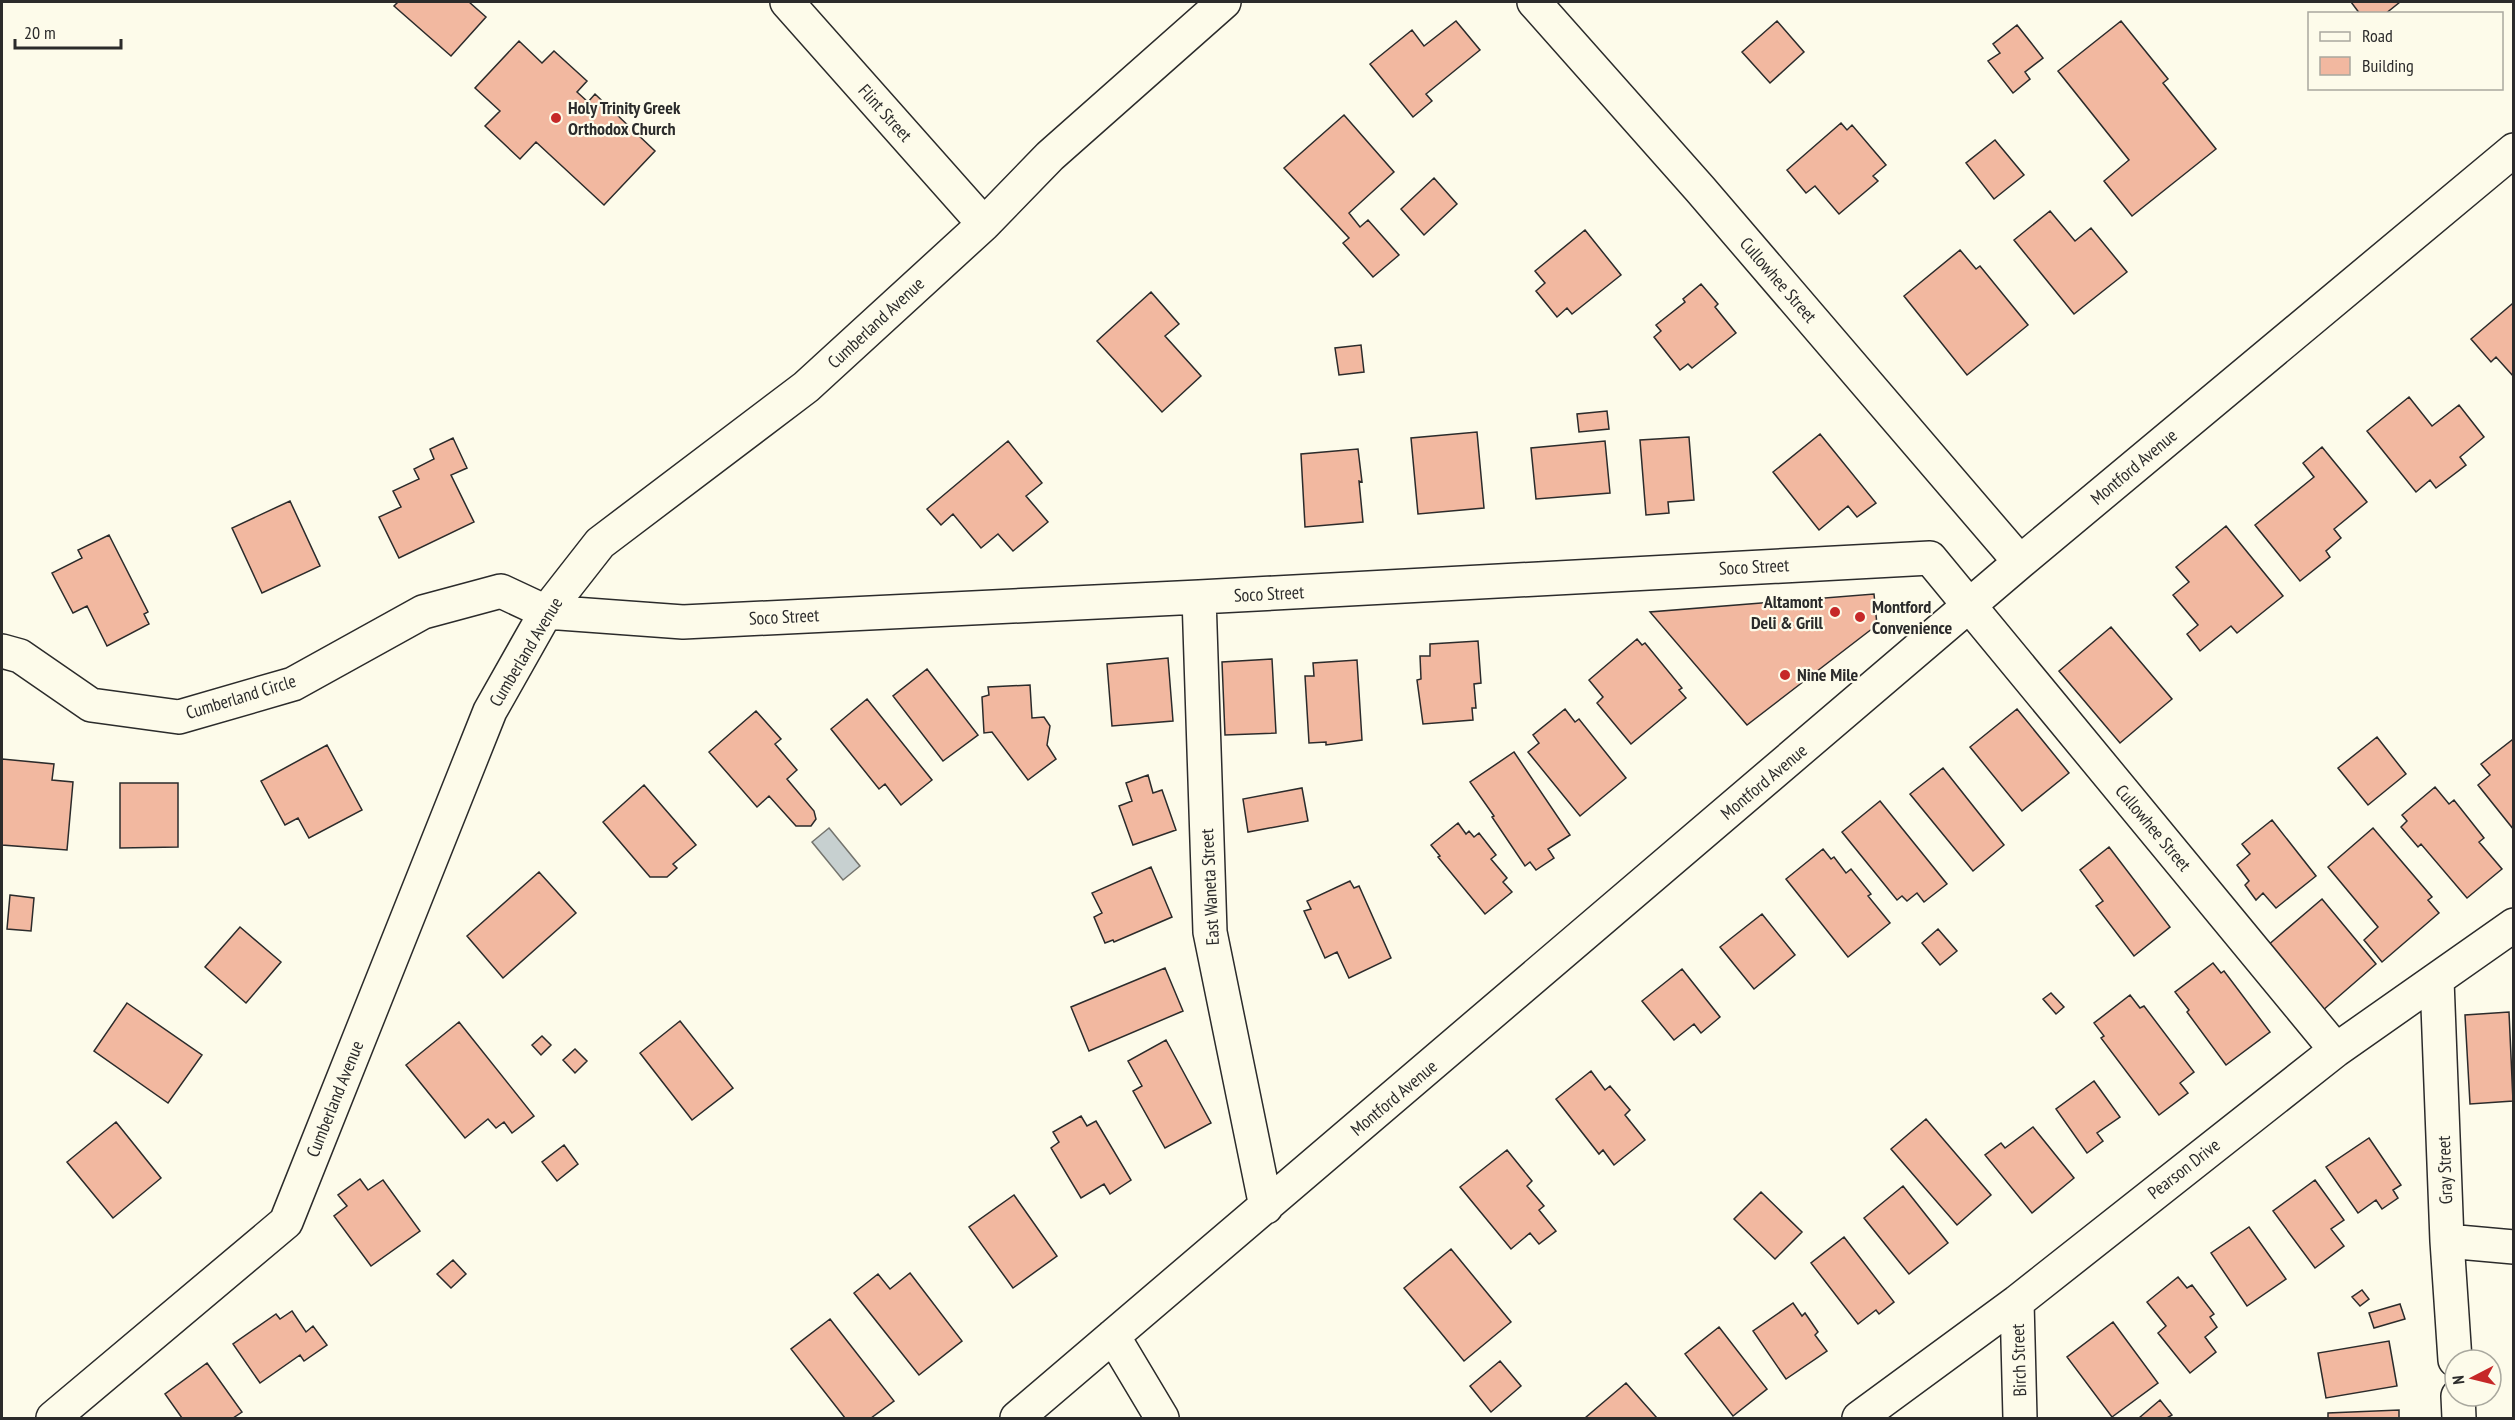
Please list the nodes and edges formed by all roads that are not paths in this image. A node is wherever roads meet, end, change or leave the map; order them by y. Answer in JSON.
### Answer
{"nodes":[{"id":1,"x":787,"y":2,"type":"edge"},
{"id":2,"x":1224,"y":2,"type":"edge"},
{"id":3,"x":1534,"y":2,"type":"edge"},
{"id":4,"x":2514,"y":150,"type":"edge"},
{"id":5,"x":984,"y":224,"type":"junction"},
{"id":6,"x":2020,"y":562,"type":"junction"},
{"id":7,"x":1199,"y":597,"type":"junction"},
{"id":8,"x":1969,"y":606,"type":"junction"},
{"id":9,"x":546,"y":612,"type":"junction"},
{"id":10,"x":8,"y":646,"type":"edge"},
{"id":11,"x":2514,"y":925,"type":"edge"},
{"id":12,"x":2437,"y":980,"type":"junction"},
{"id":13,"x":2336,"y":1050,"type":"junction"},
{"id":14,"x":1266,"y":1207,"type":"junction"},
{"id":15,"x":2447,"y":1241,"type":"junction"},
{"id":16,"x":2514,"y":1247,"type":"edge"},
{"id":17,"x":2017,"y":1302,"type":"junction"},
{"id":18,"x":1113,"y":1336,"type":"junction"},
{"id":19,"x":2454,"y":1348,"type":"edge"},
{"id":20,"x":53,"y":1419,"type":"edge"},
{"id":21,"x":1017,"y":1419,"type":"edge"},
{"id":22,"x":1162,"y":1419,"type":"edge"},
{"id":23,"x":1859,"y":1419,"type":"edge"},
{"id":24,"x":2020,"y":1419,"type":"edge"}],
"edges":[{"from":1,"to":5,"type":"street","name":"Flint Street"},
{"from":2,"to":5,"type":"street","name":"Cumberland Avenue"},
{"from":3,"to":6,"type":"street","name":"Cullowhee Street"},
{"from":4,"to":6,"type":"street","name":"Montford Avenue"},
{"from":5,"to":9,"type":"street","name":"Cumberland Avenue"},
{"from":6,"to":8,"type":"street","name":"Montford Avenue"},
{"from":7,"to":8,"type":"street","name":"Soco Street"},
{"from":7,"to":9,"type":"street","name":"Soco Street"},
{"from":7,"to":14,"type":"street","name":"East Waneta Street"},
{"from":8,"to":13,"type":"street","name":"Cullowhee Street"},
{"from":8,"to":14,"type":"street","name":"Montford Avenue"},
{"from":9,"to":10,"type":"street","name":"Cumberland Circle"},
{"from":9,"to":20,"type":"street","name":"Cumberland Avenue"},
{"from":11,"to":12,"type":"street","name":"Pearson Drive"},
{"from":12,"to":13,"type":"street","name":"Pearson Drive"},
{"from":12,"to":15,"type":"street","name":"Gray Street"},
{"from":13,"to":17,"type":"street","name":"Pearson Drive"},
{"from":14,"to":18,"type":"street","name":"Montford Avenue"},
{"from":15,"to":16,"type":"street"},
{"from":15,"to":19,"type":"street","name":"Gray Street"},
{"from":17,"to":23,"type":"street","name":"Pearson Drive"},
{"from":17,"to":24,"type":"street","name":"Birch Street"},
{"from":18,"to":21,"type":"street","name":"Montford Avenue"},
{"from":18,"to":22,"type":"street"}]}
